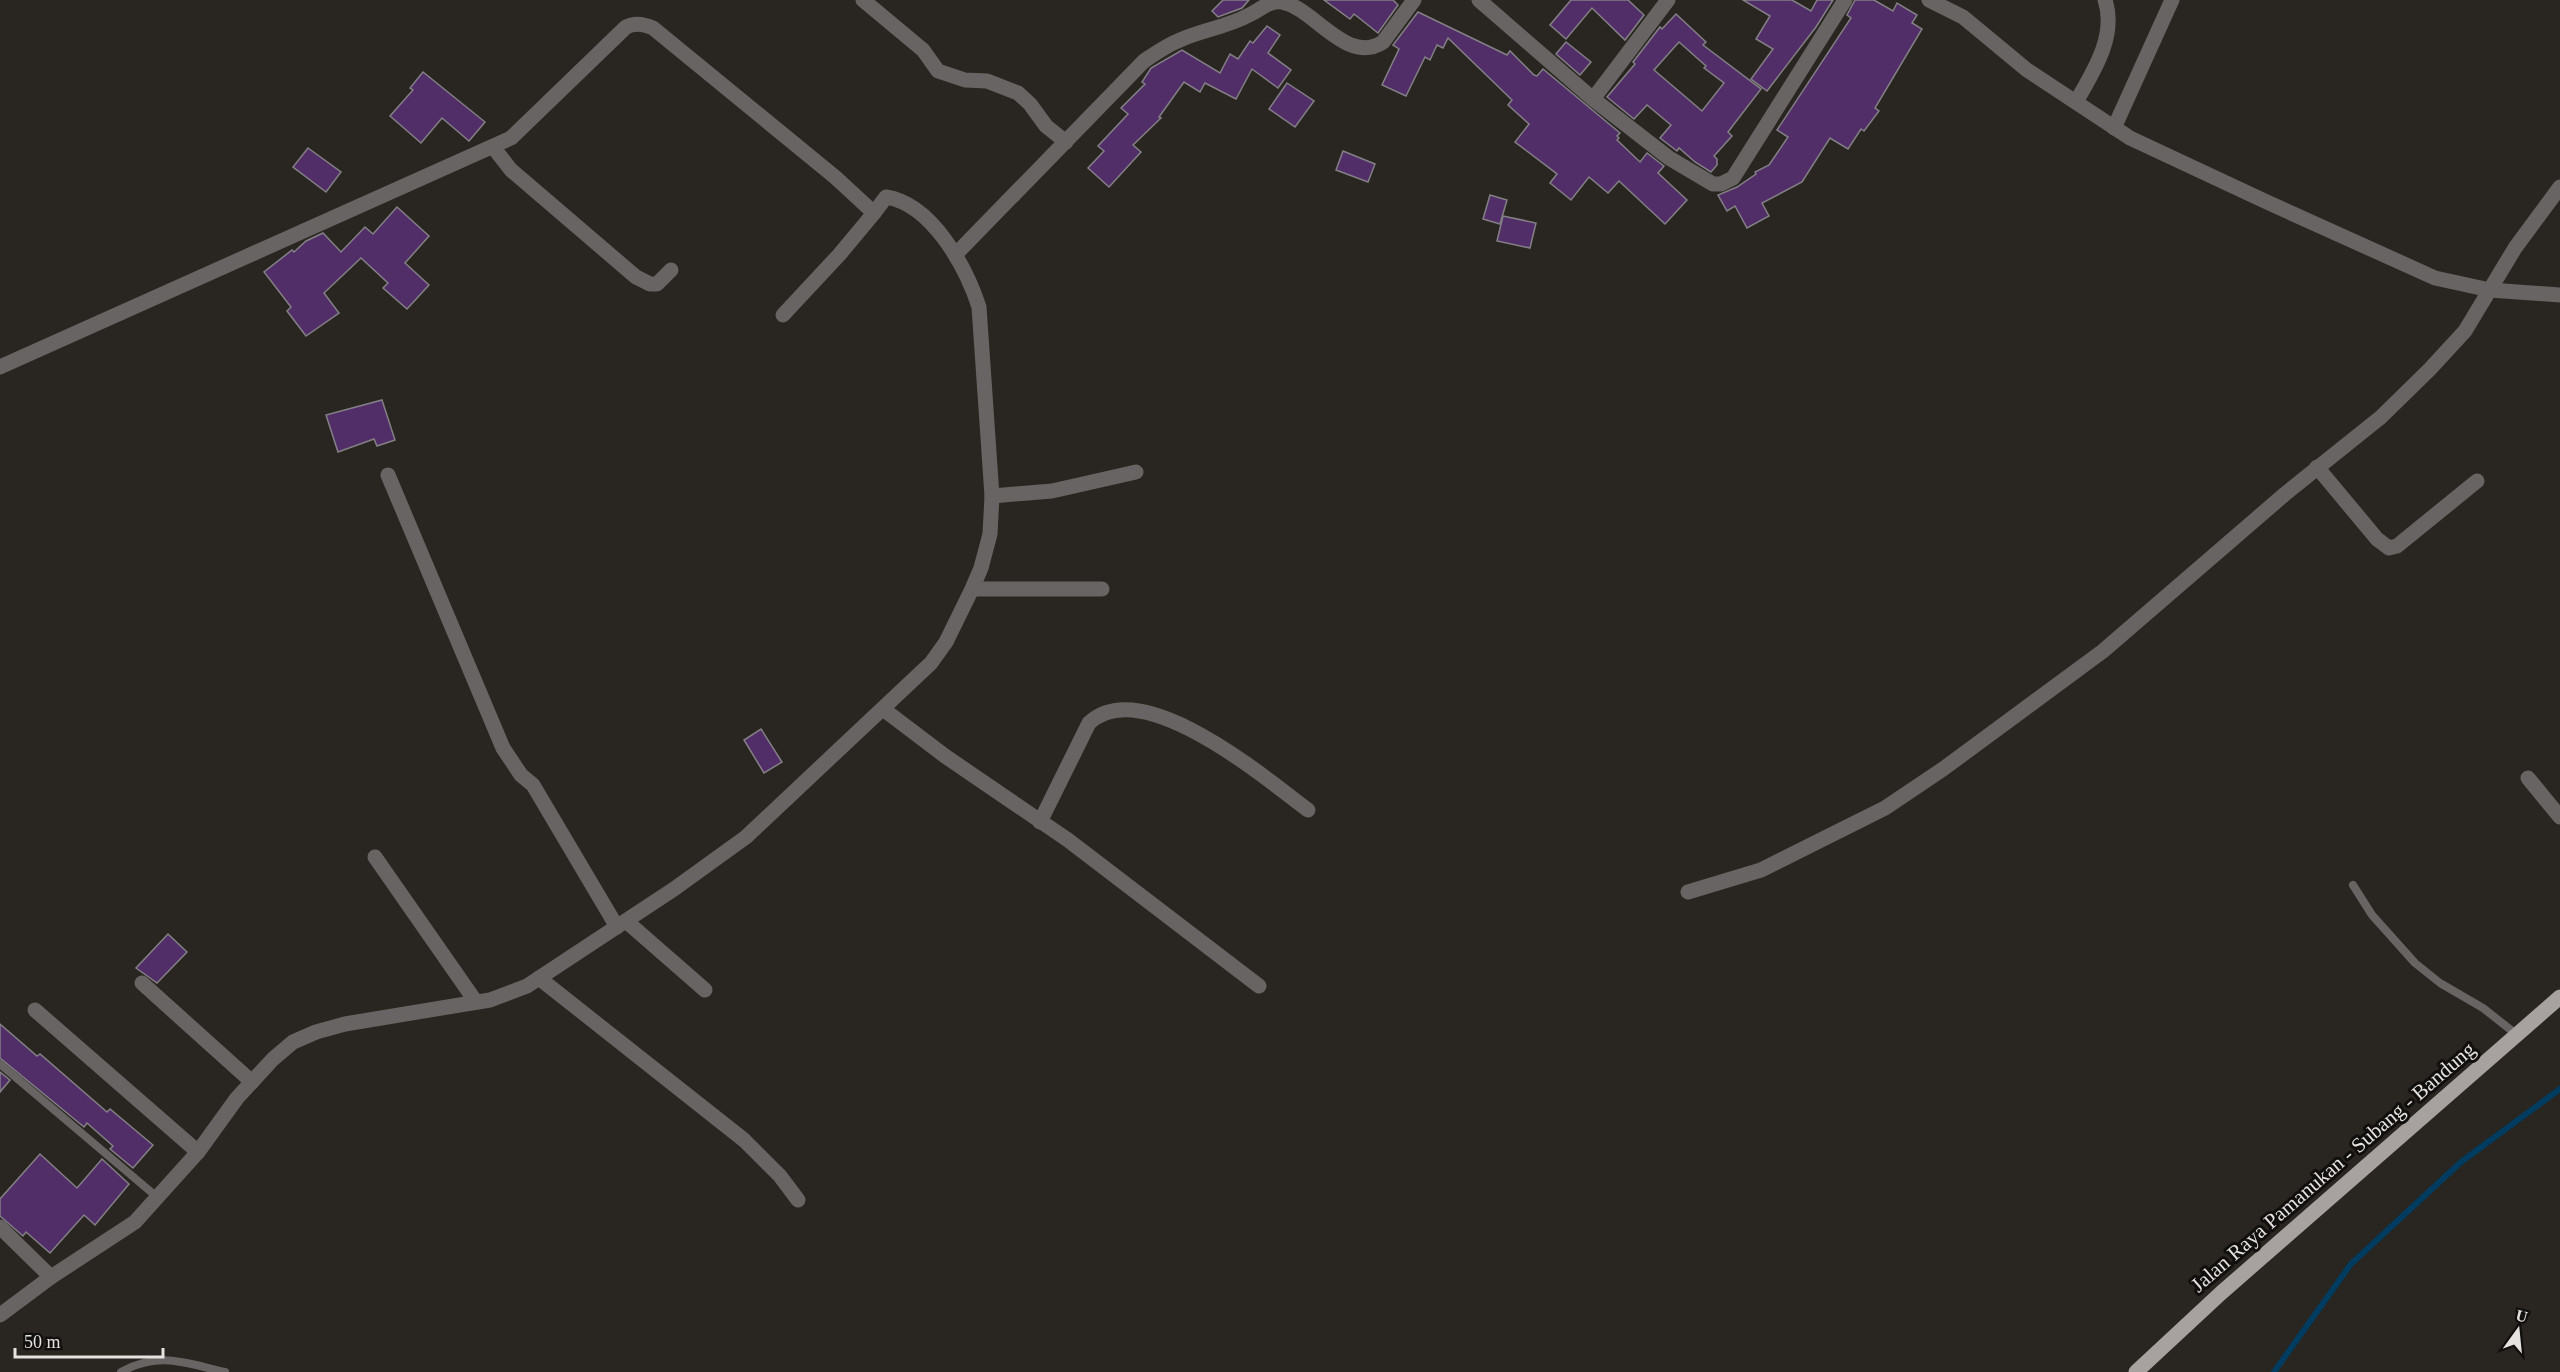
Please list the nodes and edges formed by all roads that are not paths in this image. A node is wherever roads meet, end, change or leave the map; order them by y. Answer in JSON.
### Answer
{"nodes":[{"id":1,"x":863,"y":0,"type":"edge"},
{"id":2,"x":1414,"y":0,"type":"edge"},
{"id":3,"x":1479,"y":0,"type":"edge"},
{"id":4,"x":1668,"y":0,"type":"edge"},
{"id":5,"x":1845,"y":0,"type":"edge"},
{"id":6,"x":1929,"y":0,"type":"edge"},
{"id":7,"x":2105,"y":0,"type":"edge"},
{"id":8,"x":2172,"y":0,"type":"edge"},
{"id":9,"x":1593,"y":99,"type":"junction"},
{"id":10,"x":2076,"y":102,"type":"junction"},
{"id":11,"x":2114,"y":128,"type":"junction"},
{"id":12,"x":1066,"y":142,"type":"junction"},
{"id":13,"x":493,"y":147,"type":"junction"},
{"id":14,"x":2560,"y":187,"type":"edge"},
{"id":15,"x":874,"y":213,"type":"junction"},
{"id":16,"x":956,"y":254,"type":"junction"},
{"id":17,"x":671,"y":270,"type":"dead end"},
{"id":18,"x":2490,"y":290,"type":"junction"},
{"id":19,"x":2560,"y":295,"type":"edge"},
{"id":20,"x":783,"y":315,"type":"dead end"},
{"id":21,"x":0,"y":367,"type":"edge"},
{"id":22,"x":2317,"y":467,"type":"junction"},
{"id":23,"x":1136,"y":472,"type":"dead end"},
{"id":24,"x":388,"y":475,"type":"dead end"},
{"id":25,"x":2477,"y":481,"type":"dead end"},
{"id":26,"x":992,"y":496,"type":"junction"},
{"id":27,"x":972,"y":589,"type":"junction"},
{"id":28,"x":1102,"y":589,"type":"dead end"},
{"id":29,"x":883,"y":709,"type":"junction"},
{"id":30,"x":2528,"y":778,"type":"dead end"},
{"id":31,"x":2558,"y":808,"type":"edge"},
{"id":32,"x":1308,"y":810,"type":"dead end"},
{"id":33,"x":1040,"y":822,"type":"junction"},
{"id":34,"x":375,"y":857,"type":"dead end"},
{"id":35,"x":2353,"y":885,"type":"dead end"},
{"id":36,"x":1688,"y":892,"type":"dead end"},
{"id":37,"x":622,"y":924,"type":"junction"},
{"id":38,"x":539,"y":978,"type":"junction"},
{"id":39,"x":142,"y":983,"type":"dead end"},
{"id":40,"x":1259,"y":986,"type":"dead end"},
{"id":41,"x":705,"y":990,"type":"dead end"},
{"id":42,"x":2560,"y":997,"type":"edge"},
{"id":43,"x":477,"y":1002,"type":"junction"},
{"id":44,"x":35,"y":1010,"type":"dead end"},
{"id":45,"x":2516,"y":1035,"type":"junction"},
{"id":46,"x":0,"y":1064,"type":"edge"},
{"id":47,"x":252,"y":1082,"type":"junction"},
{"id":48,"x":198,"y":1152,"type":"junction"},
{"id":49,"x":157,"y":1197,"type":"junction"},
{"id":50,"x":798,"y":1200,"type":"dead end"},
{"id":51,"x":0,"y":1227,"type":"edge"},
{"id":52,"x":51,"y":1277,"type":"junction"},
{"id":53,"x":0,"y":1315,"type":"edge"},
{"id":54,"x":183,"y":1363,"type":"junction"},
{"id":55,"x":121,"y":1372,"type":"edge"},
{"id":56,"x":174,"y":1372,"type":"edge"},
{"id":57,"x":225,"y":1372,"type":"edge"},
{"id":58,"x":2136,"y":1372,"type":"edge"}],
"edges":[{"from":1,"to":12,"type":"street"},
{"from":2,"to":12,"type":"street"},
{"from":3,"to":9,"type":"street"},
{"from":4,"to":9,"type":"street"},
{"from":5,"to":9,"type":"street"},
{"from":6,"to":10,"type":"street"},
{"from":7,"to":10,"type":"street"},
{"from":8,"to":11,"type":"street"},
{"from":10,"to":11,"type":"street"},
{"from":11,"to":18,"type":"street"},
{"from":12,"to":16,"type":"street"},
{"from":13,"to":15,"type":"street"},
{"from":13,"to":17,"type":"street"},
{"from":13,"to":21,"type":"street"},
{"from":14,"to":18,"type":"street"},
{"from":15,"to":16,"type":"street"},
{"from":15,"to":20,"type":"street"},
{"from":16,"to":26,"type":"street"},
{"from":18,"to":19,"type":"street"},
{"from":18,"to":22,"type":"street"},
{"from":22,"to":25,"type":"street"},
{"from":22,"to":36,"type":"street"},
{"from":23,"to":26,"type":"street"},
{"from":24,"to":37,"type":"street"},
{"from":26,"to":27,"type":"street"},
{"from":27,"to":28,"type":"street"},
{"from":27,"to":29,"type":"street"},
{"from":29,"to":33,"type":"street"},
{"from":29,"to":37,"type":"street"},
{"from":30,"to":31,"type":"street"},
{"from":32,"to":33,"type":"street"},
{"from":33,"to":40,"type":"street"},
{"from":34,"to":43,"type":"street"},
{"from":35,"to":45,"type":"lane"},
{"from":37,"to":38,"type":"street"},
{"from":37,"to":41,"type":"street"},
{"from":38,"to":43,"type":"street"},
{"from":38,"to":50,"type":"street"},
{"from":39,"to":47,"type":"street"},
{"from":42,"to":45,"type":"main road","name":"Jalan Raya Pamanukan - Subang - Bandung"},
{"from":43,"to":47,"type":"street"},
{"from":44,"to":48,"type":"street"},
{"from":45,"to":58,"type":"main road","name":"Jalan Raya Pamanukan - Subang - Bandung"},
{"from":46,"to":49,"type":"lane"},
{"from":47,"to":48,"type":"street"},
{"from":48,"to":49,"type":"street"},
{"from":49,"to":52,"type":"street"},
{"from":51,"to":52,"type":"street"},
{"from":52,"to":53,"type":"street"},
{"from":54,"to":55,"type":"lane"},
{"from":54,"to":56,"type":"lane"},
{"from":54,"to":57,"type":"lane"}]}
